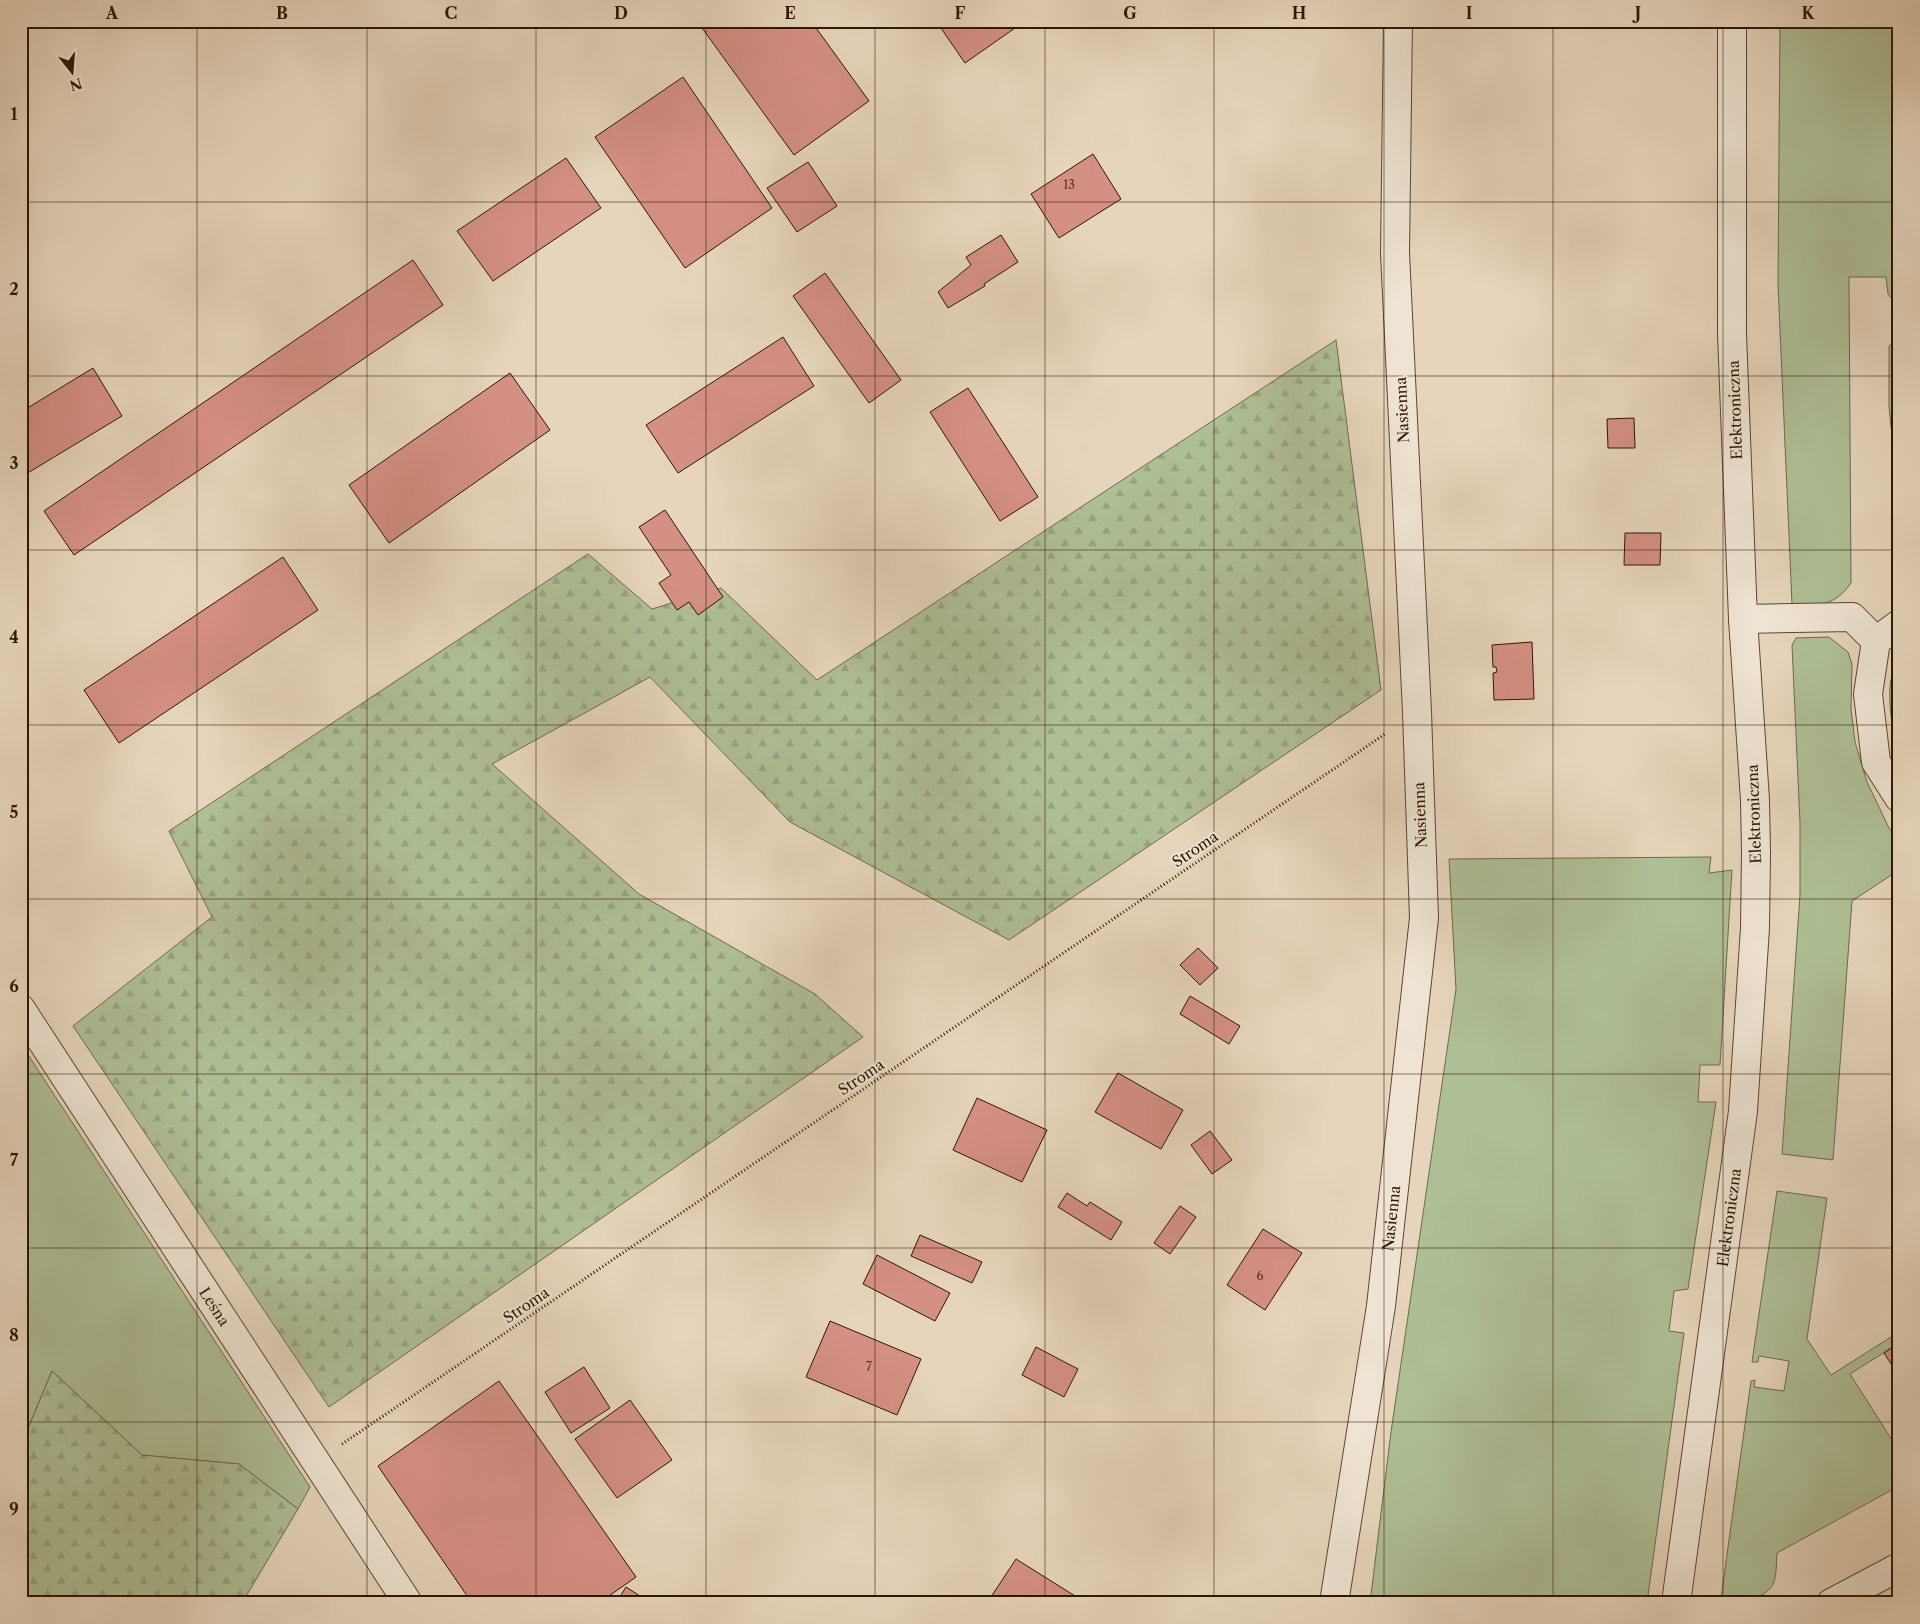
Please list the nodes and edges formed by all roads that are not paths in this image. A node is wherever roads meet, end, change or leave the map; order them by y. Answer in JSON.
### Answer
{"nodes":[{"id":1,"x":1398,"y":21,"type":"edge"},
{"id":2,"x":1732,"y":21,"type":"edge"},
{"id":3,"x":1743,"y":619,"type":"junction"},
{"id":4,"x":1899,"y":624,"type":"edge"},
{"id":5,"x":1876,"y":641,"type":"junction"},
{"id":6,"x":1899,"y":798,"type":"edge"},
{"id":7,"x":21,"y":1009,"type":"edge"},
{"id":8,"x":1899,"y":1568,"type":"edge"},
{"id":9,"x":408,"y":1603,"type":"edge"},
{"id":10,"x":1334,"y":1603,"type":"edge"},
{"id":11,"x":1676,"y":1603,"type":"edge"},
{"id":12,"x":1831,"y":1603,"type":"edge"}],
"edges":[{"from":1,"to":10,"type":"street","name":"Nasienna"},
{"from":2,"to":3,"type":"street","name":"Elektroniczna"},
{"from":3,"to":5,"type":"street"},
{"from":3,"to":11,"type":"street","name":"Elektroniczna"},
{"from":4,"to":5,"type":"street"},
{"from":5,"to":6,"type":"street"},
{"from":7,"to":9,"type":"street","name":"Leśna"},
{"from":8,"to":12,"type":"street"}]}
